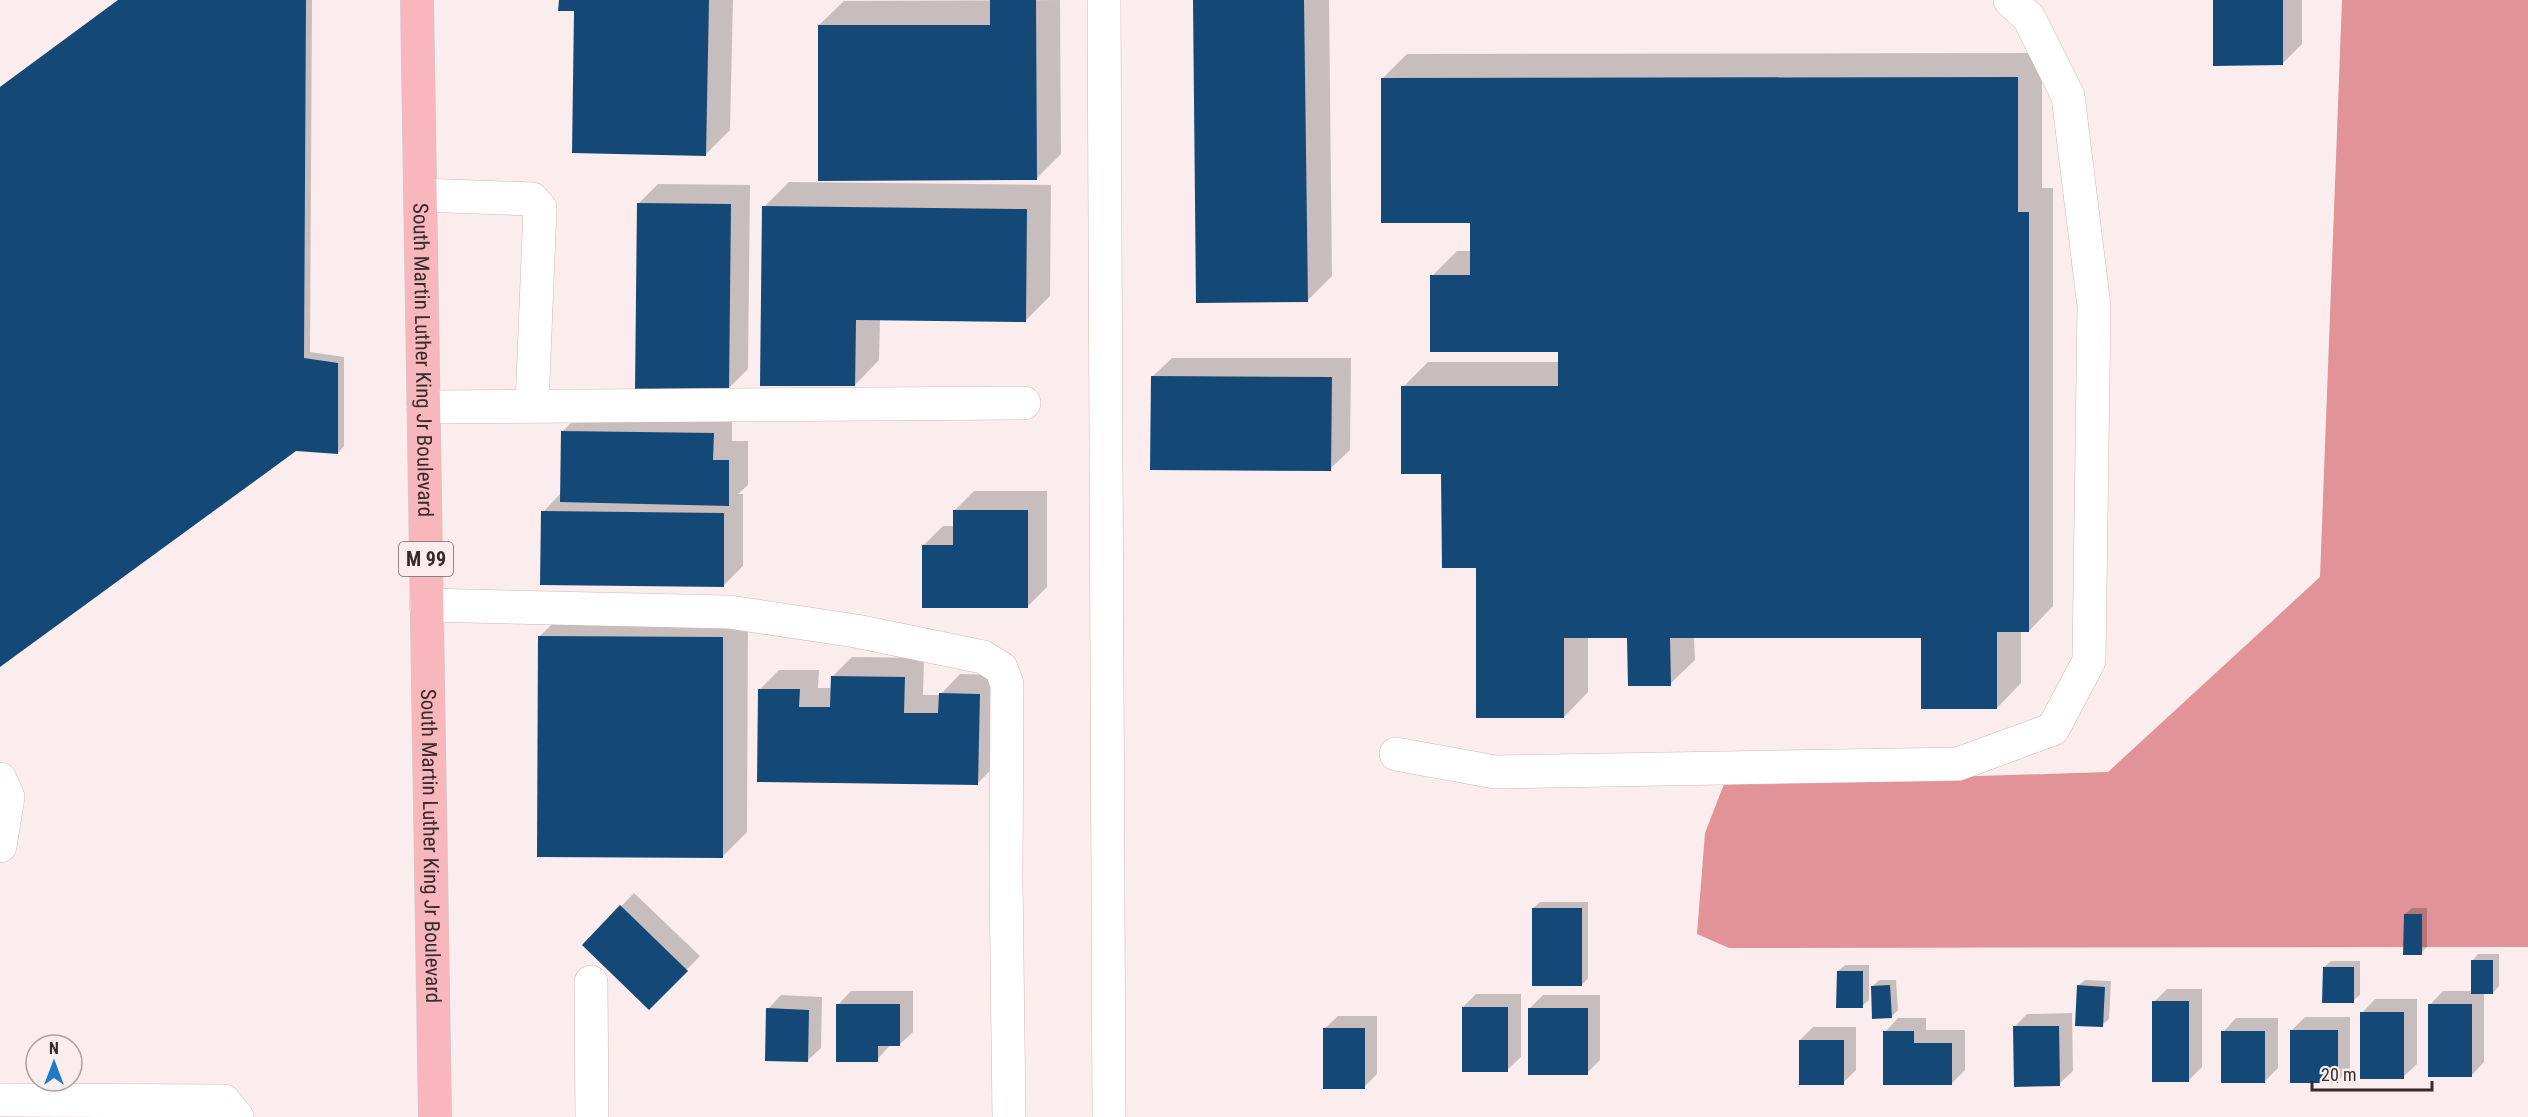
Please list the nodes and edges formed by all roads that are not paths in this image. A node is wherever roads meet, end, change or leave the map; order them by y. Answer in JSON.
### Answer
{"nodes":[{"id":1,"x":417,"y":0,"type":"edge"},
{"id":2,"x":1104,"y":0,"type":"edge"},
{"id":3,"x":2010,"y":0,"type":"edge"},
{"id":4,"x":420,"y":195,"type":"junction"},
{"id":5,"x":1024,"y":403,"type":"dead end"},
{"id":6,"x":532,"y":406,"type":"junction"},
{"id":7,"x":423,"y":407,"type":"junction"},
{"id":8,"x":426,"y":605,"type":"junction"},
{"id":9,"x":1396,"y":754,"type":"dead end"},
{"id":10,"x":0,"y":779,"type":"edge"},
{"id":11,"x":0,"y":846,"type":"edge"},
{"id":12,"x":591,"y":982,"type":"dead end"},
{"id":13,"x":0,"y":1100,"type":"edge"},
{"id":14,"x":237,"y":1117,"type":"edge"},
{"id":15,"x":435,"y":1117,"type":"edge"},
{"id":16,"x":592,"y":1117,"type":"edge"},
{"id":17,"x":1009,"y":1117,"type":"edge"},
{"id":18,"x":1109,"y":1117,"type":"edge"}],
"edges":[{"from":1,"to":4,"type":"main road","name":"South Martin Luther King Jr Boulevard","number":"M 99"},
{"from":2,"to":18,"type":"lane"},
{"from":3,"to":9,"type":"lane"},
{"from":4,"to":6,"type":"lane"},
{"from":4,"to":7,"type":"main road","name":"South Martin Luther King Jr Boulevard","number":"M 99"},
{"from":5,"to":6,"type":"lane"},
{"from":6,"to":7,"type":"lane"},
{"from":7,"to":8,"type":"main road","name":"South Martin Luther King Jr Boulevard","number":"M 99"},
{"from":8,"to":15,"type":"main road","name":"South Martin Luther King Jr Boulevard","number":"M 99"},
{"from":8,"to":17,"type":"lane"},
{"from":10,"to":11,"type":"lane"},
{"from":12,"to":16,"type":"lane"},
{"from":13,"to":14,"type":"lane"}]}
